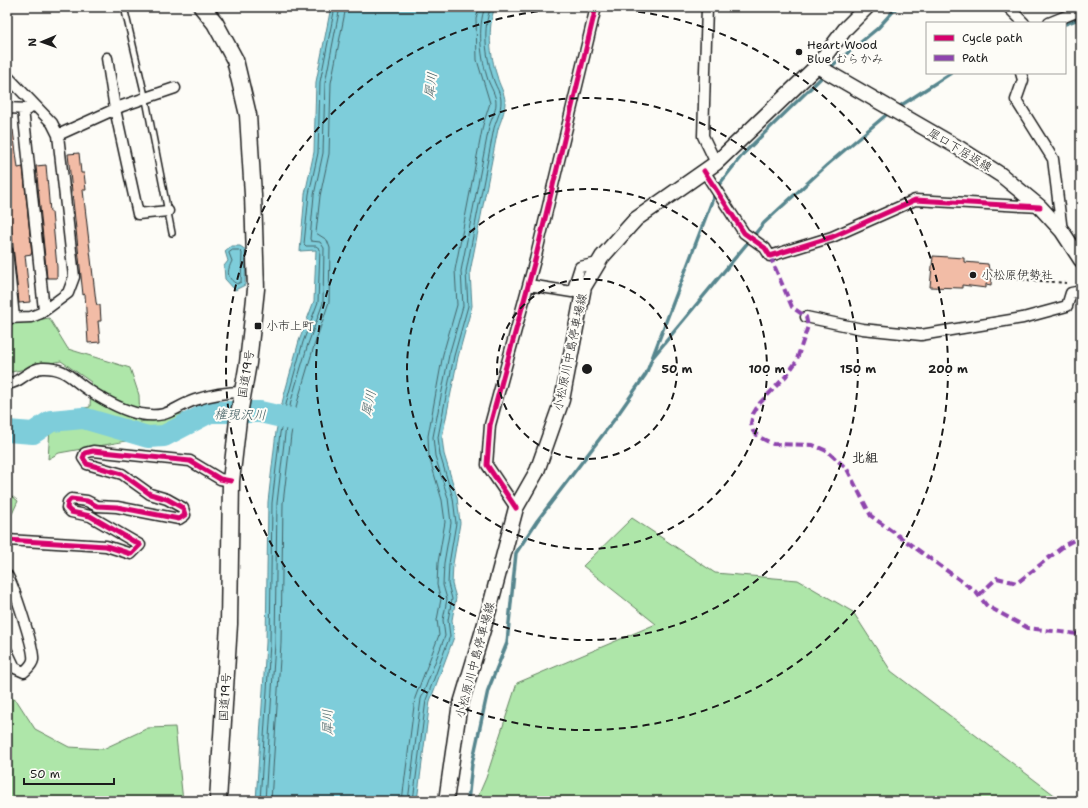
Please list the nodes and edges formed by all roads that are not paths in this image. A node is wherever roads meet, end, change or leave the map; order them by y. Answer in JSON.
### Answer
{"nodes":[{"id":1,"x":124,"y":7,"type":"edge"},
{"id":2,"x":202,"y":7,"type":"edge"},
{"id":3,"x":596,"y":7,"type":"edge"},
{"id":4,"x":707,"y":7,"type":"edge"},
{"id":5,"x":867,"y":7,"type":"edge"},
{"id":6,"x":1008,"y":7,"type":"edge"},
{"id":7,"x":1081,"y":10,"type":"edge"},
{"id":8,"x":1015,"y":19,"type":"edge"},
{"id":9,"x":1051,"y":22,"type":"edge"},
{"id":10,"x":107,"y":58,"type":"dead end"},
{"id":11,"x":816,"y":66,"type":"junction"},
{"id":12,"x":1021,"y":74,"type":"edge"},
{"id":13,"x":7,"y":76,"type":"edge"},
{"id":14,"x":176,"y":88,"type":"dead end"},
{"id":15,"x":146,"y":97,"type":"junction"},
{"id":16,"x":7,"y":108,"type":"edge"},
{"id":17,"x":23,"y":109,"type":"junction"},
{"id":18,"x":38,"y":109,"type":"junction"},
{"id":19,"x":115,"y":109,"type":"junction"},
{"id":20,"x":58,"y":135,"type":"junction"},
{"id":21,"x":716,"y":163,"type":"junction"},
{"id":22,"x":704,"y":171,"type":"junction"},
{"id":23,"x":1040,"y":207,"type":"junction"},
{"id":24,"x":168,"y":211,"type":"junction"},
{"id":25,"x":1062,"y":231,"type":"junction"},
{"id":26,"x":172,"y":233,"type":"dead end"},
{"id":27,"x":7,"y":251,"type":"edge"},
{"id":28,"x":1081,"y":260,"type":"edge"},
{"id":29,"x":598,"y":263,"type":"junction"},
{"id":30,"x":529,"y":285,"type":"junction"},
{"id":31,"x":1081,"y":291,"type":"edge"},
{"id":32,"x":44,"y":310,"type":"junction"},
{"id":33,"x":10,"y":317,"type":"edge"},
{"id":34,"x":806,"y":317,"type":"dead end"},
{"id":35,"x":7,"y":384,"type":"edge"},
{"id":36,"x":242,"y":396,"type":"junction"},
{"id":37,"x":231,"y":481,"type":"junction"},
{"id":38,"x":516,"y":508,"type":"junction"},
{"id":39,"x":7,"y":540,"type":"edge"},
{"id":40,"x":7,"y":575,"type":"edge"},
{"id":41,"x":7,"y":651,"type":"edge"},
{"id":42,"x":218,"y":801,"type":"edge"},
{"id":43,"x":446,"y":801,"type":"edge"}],
"edges":[{"from":1,"to":15,"type":"lane"},
{"from":2,"to":36,"type":"highway","name":"国道19号"},
{"from":3,"to":30,"type":"street"},
{"from":4,"to":21,"type":"street"},
{"from":5,"to":11,"type":"main road","name":"小松原川中島停車場線"},
{"from":6,"to":8,"type":"street"},
{"from":7,"to":9,"type":"street"},
{"from":10,"to":19,"type":"street"},
{"from":11,"to":21,"type":"main road","name":"小松原川中島停車場線"},
{"from":11,"to":23,"type":"main road","name":"犀口下居返線"},
{"from":12,"to":25,"type":"street"},
{"from":13,"to":18,"type":"street"},
{"from":14,"to":15,"type":"street"},
{"from":15,"to":19,"type":"street"},
{"from":15,"to":24,"type":"lane"},
{"from":16,"to":17,"type":"street"},
{"from":17,"to":18,"type":"street"},
{"from":17,"to":32,"type":"street"},
{"from":18,"to":20,"type":"street"},
{"from":19,"to":20,"type":"street"},
{"from":19,"to":24,"type":"street"},
{"from":20,"to":32,"type":"street"},
{"from":21,"to":22,"type":"main road","name":"小松原川中島停車場線"},
{"from":22,"to":23,"type":"street"},
{"from":22,"to":29,"type":"main road","name":"小松原川中島停車場線"},
{"from":23,"to":25,"type":"main road","name":"犀口下居返線"},
{"from":24,"to":26,"type":"lane"},
{"from":25,"to":28,"type":"main road","name":"犀口下居返線"},
{"from":27,"to":33,"type":"street"},
{"from":29,"to":30,"type":"street"},
{"from":29,"to":38,"type":"main road","name":"小松原川中島停車場線"},
{"from":30,"to":38,"type":"street"},
{"from":31,"to":34,"type":"street"},
{"from":32,"to":33,"type":"street"},
{"from":35,"to":36,"type":"street"},
{"from":36,"to":37,"type":"highway","name":"国道19号"},
{"from":37,"to":39,"type":"street"},
{"from":37,"to":42,"type":"highway","name":"国道19号"},
{"from":38,"to":43,"type":"main road","name":"小松原川中島停車場線"},
{"from":40,"to":41,"type":"street"}]}
